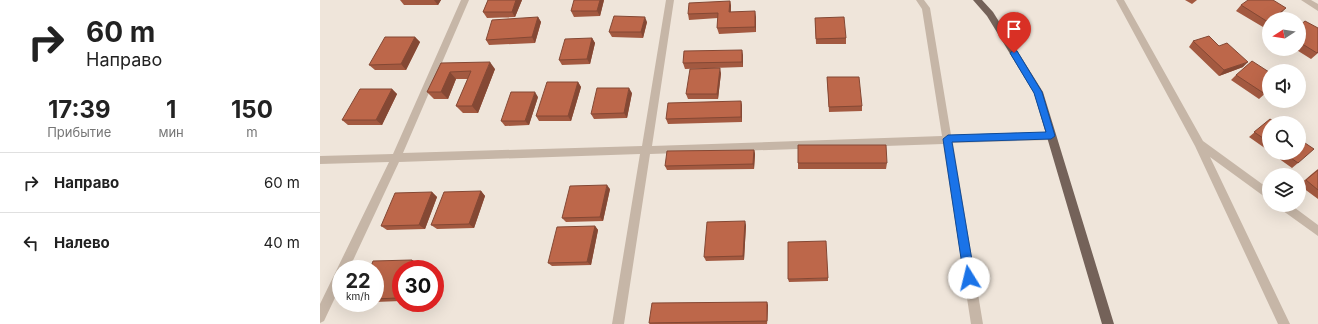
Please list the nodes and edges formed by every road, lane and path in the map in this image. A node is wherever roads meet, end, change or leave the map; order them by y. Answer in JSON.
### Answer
{"nodes":[{"id":1,"x":465,"y":0,"type":"edge"},
{"id":2,"x":670,"y":0,"type":"edge"},
{"id":3,"x":920,"y":0,"type":"edge"},
{"id":4,"x":977,"y":0,"type":"edge"},
{"id":5,"x":1120,"y":0,"type":"edge"},
{"id":6,"x":1305,"y":0,"type":"edge"},
{"id":7,"x":1318,"y":8,"type":"edge"},
{"id":8,"x":1051,"y":136,"type":"junction"},
{"id":9,"x":948,"y":139,"type":"junction"},
{"id":10,"x":1199,"y":144,"type":"junction"},
{"id":11,"x":646,"y":150,"type":"junction"},
{"id":12,"x":396,"y":157,"type":"junction"},
{"id":13,"x":320,"y":160,"type":"edge"},
{"id":14,"x":1262,"y":190,"type":"edge"},
{"id":15,"x":1292,"y":212,"type":"edge"},
{"id":16,"x":1318,"y":231,"type":"edge"},
{"id":17,"x":347,"y":260,"type":"edge"},
{"id":18,"x":332,"y":292,"type":"edge"},
{"id":19,"x":320,"y":317,"type":"edge"},
{"id":20,"x":618,"y":324,"type":"edge"},
{"id":21,"x":977,"y":324,"type":"edge"},
{"id":22,"x":1108,"y":324,"type":"edge"},
{"id":23,"x":1284,"y":324,"type":"edge"}],
"edges":[{"from":1,"to":12,"type":"street"},
{"from":2,"to":11,"type":"street"},
{"from":3,"to":9,"type":"street"},
{"from":4,"to":8,"type":"main road"},
{"from":5,"to":10,"type":"street"},
{"from":6,"to":7,"type":"street"},
{"from":8,"to":9,"type":"street"},
{"from":8,"to":22,"type":"main road"},
{"from":9,"to":11,"type":"street"},
{"from":9,"to":21,"type":"street"},
{"from":10,"to":14,"type":"street"},
{"from":10,"to":23,"type":"street"},
{"from":11,"to":12,"type":"street"},
{"from":11,"to":20,"type":"street"},
{"from":12,"to":13,"type":"street"},
{"from":12,"to":17,"type":"street"},
{"from":15,"to":16,"type":"street"},
{"from":18,"to":19,"type":"street"}]}
